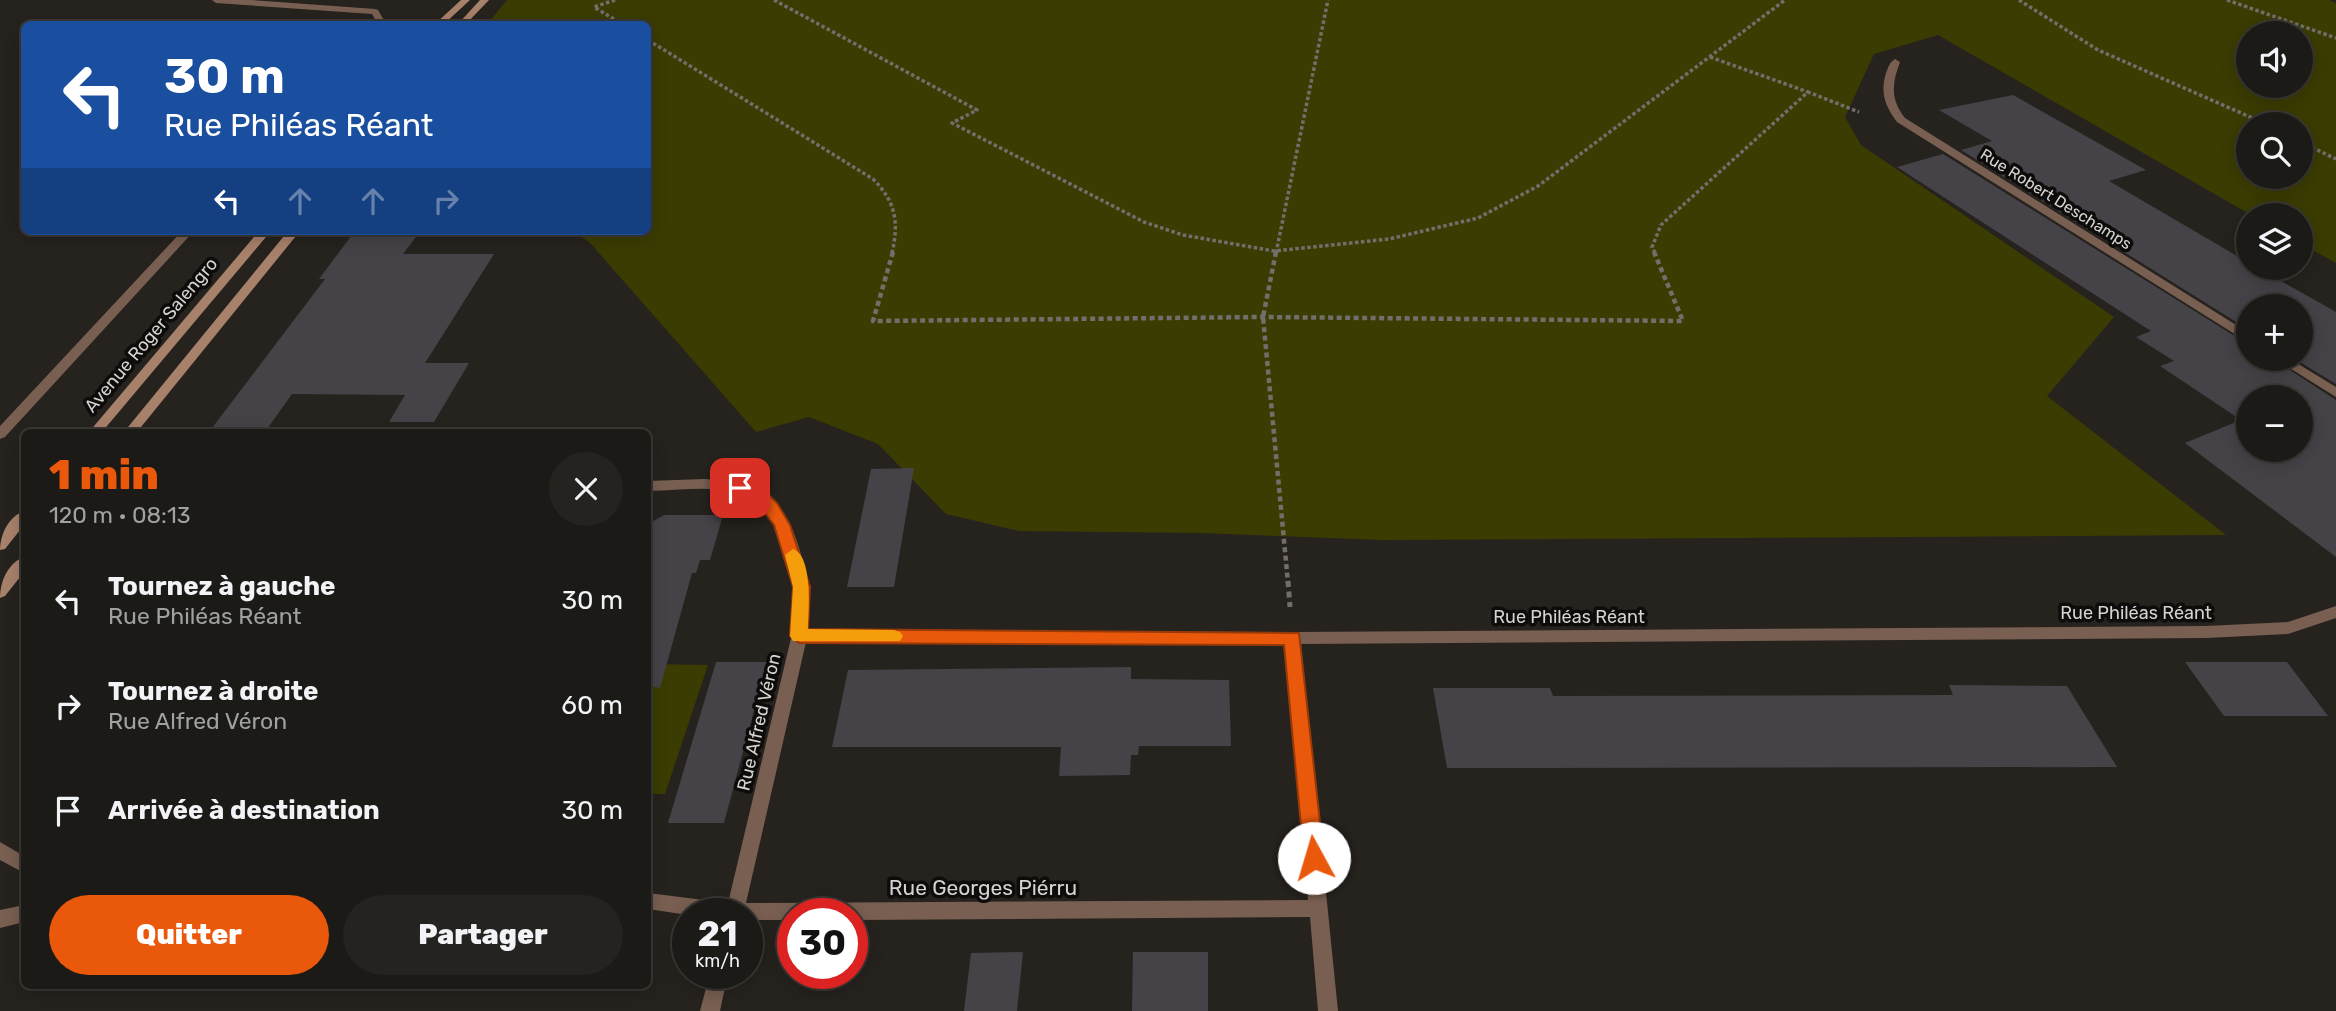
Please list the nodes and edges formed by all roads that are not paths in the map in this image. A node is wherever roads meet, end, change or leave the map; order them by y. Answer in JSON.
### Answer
{"nodes":[{"id":1,"x":216,"y":0,"type":"edge"},
{"id":2,"x":368,"y":0,"type":"edge"},
{"id":3,"x":466,"y":0,"type":"edge"},
{"id":4,"x":485,"y":0,"type":"edge"},
{"id":5,"x":375,"y":12,"type":"junction"},
{"id":6,"x":380,"y":21,"type":"edge"},
{"id":7,"x":442,"y":21,"type":"edge"},
{"id":8,"x":465,"y":21,"type":"edge"},
{"id":9,"x":1895,"y":62,"type":"dead end"},
{"id":10,"x":184,"y":235,"type":"edge"},
{"id":11,"x":262,"y":235,"type":"edge"},
{"id":12,"x":291,"y":235,"type":"edge"},
{"id":13,"x":2236,"y":331,"type":"edge"},
{"id":14,"x":2300,"y":371,"type":"edge"},
{"id":15,"x":2336,"y":393,"type":"edge"},
{"id":16,"x":98,"y":429,"type":"edge"},
{"id":17,"x":132,"y":429,"type":"edge"},
{"id":18,"x":0,"y":434,"type":"edge"},
{"id":19,"x":651,"y":486,"type":"edge"},
{"id":20,"x":21,"y":520,"type":"edge"},
{"id":21,"x":0,"y":545,"type":"edge"},
{"id":22,"x":21,"y":566,"type":"edge"},
{"id":23,"x":0,"y":592,"type":"edge"},
{"id":24,"x":2336,"y":611,"type":"edge"},
{"id":25,"x":799,"y":636,"type":"junction"},
{"id":26,"x":1293,"y":638,"type":"junction"},
{"id":27,"x":0,"y":850,"type":"edge"},
{"id":28,"x":0,"y":862,"type":"edge"},
{"id":29,"x":21,"y":863,"type":"edge"},
{"id":30,"x":21,"y":865,"type":"edge"},
{"id":31,"x":738,"y":898,"type":"edge"},
{"id":32,"x":651,"y":901,"type":"edge"},
{"id":33,"x":672,"y":904,"type":"edge"},
{"id":34,"x":1319,"y":908,"type":"junction"},
{"id":35,"x":763,"y":913,"type":"edge"},
{"id":36,"x":21,"y":915,"type":"edge"},
{"id":37,"x":0,"y":919,"type":"edge"},
{"id":38,"x":715,"y":989,"type":"edge"},
{"id":39,"x":710,"y":1011,"type":"edge"},
{"id":40,"x":1328,"y":1011,"type":"edge"}],
"edges":[{"from":1,"to":5,"type":"street"},
{"from":2,"to":5,"type":"street"},
{"from":3,"to":7,"type":"main road"},
{"from":4,"to":8,"type":"main road"},
{"from":5,"to":6,"type":"street"},
{"from":9,"to":13,"type":"street","name":"Rue Robert Deschamps"},
{"from":10,"to":18,"type":"street"},
{"from":11,"to":16,"type":"main road","name":"Avenue Roger Salengro"},
{"from":12,"to":17,"type":"main road"},
{"from":14,"to":15,"type":"street"},
{"from":19,"to":25,"type":"street","name":"Rue Alfred Véron"},
{"from":20,"to":21,"type":"main road"},
{"from":22,"to":23,"type":"main road"},
{"from":24,"to":26,"type":"street","name":"Rue Philéas Réant"},
{"from":25,"to":26,"type":"street","name":"Rue Philéas Réant"},
{"from":25,"to":31,"type":"street","name":"Rue Alfred Véron"},
{"from":26,"to":34,"type":"street"},
{"from":27,"to":29,"type":"street"},
{"from":28,"to":30,"type":"street"},
{"from":32,"to":33,"type":"street","name":"Rue Georges Piérru"},
{"from":34,"to":35,"type":"street","name":"Rue Georges Piérru"},
{"from":34,"to":40,"type":"street"},
{"from":36,"to":37,"type":"street"},
{"from":38,"to":39,"type":"street"}]}
